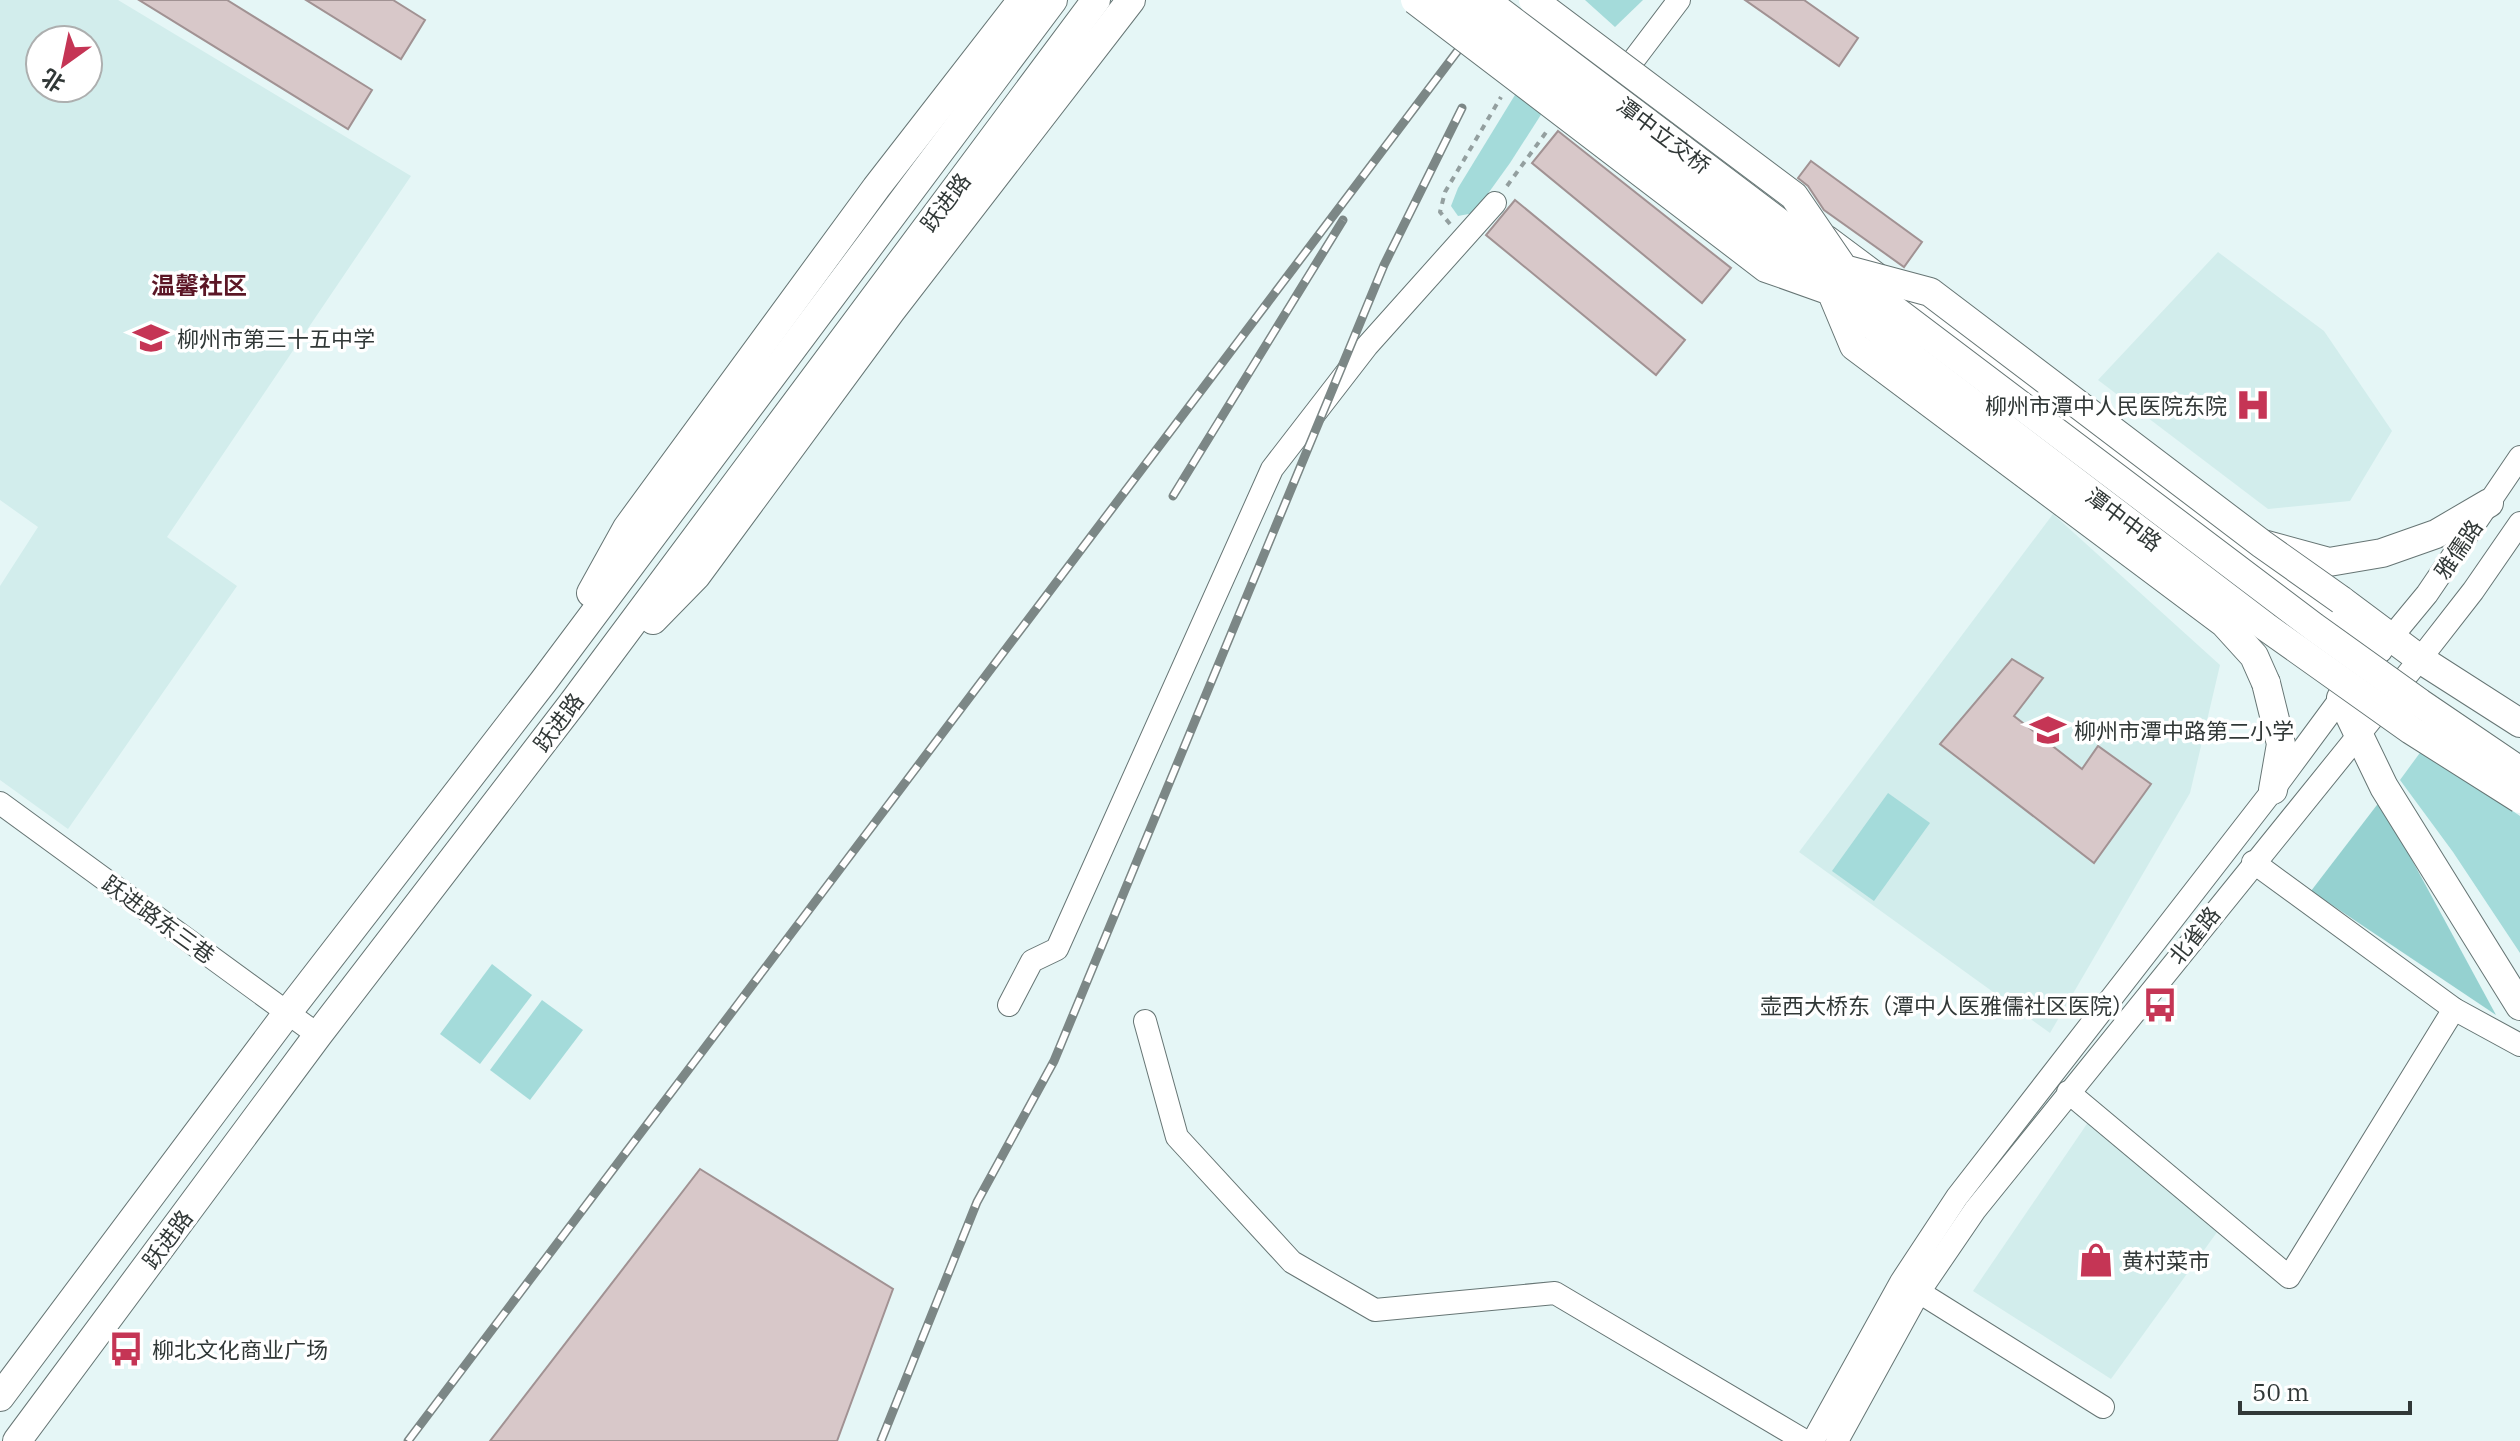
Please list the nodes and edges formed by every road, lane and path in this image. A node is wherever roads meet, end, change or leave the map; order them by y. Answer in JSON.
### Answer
{"nodes":[{"id":1,"x":1006,"y":0,"type":"edge"},
{"id":2,"x":1022,"y":0,"type":"edge"},
{"id":3,"x":1053,"y":0,"type":"edge"},
{"id":4,"x":1096,"y":0,"type":"edge"},
{"id":5,"x":1131,"y":0,"type":"edge"},
{"id":6,"x":1415,"y":0,"type":"edge"},
{"id":7,"x":1450,"y":0,"type":"edge"},
{"id":8,"x":1485,"y":0,"type":"edge"},
{"id":9,"x":1533,"y":0,"type":"edge"},
{"id":10,"x":1679,"y":0,"type":"edge"},
{"id":11,"x":1619,"y":80,"type":"junction"},
{"id":12,"x":1505,"y":90,"type":"dead end"},
{"id":13,"x":1548,"y":129,"type":"dead end"},
{"id":14,"x":1495,"y":203,"type":"joint"},
{"id":15,"x":1742,"y":220,"type":"joint"},
{"id":16,"x":1454,"y":228,"type":"dead end"},
{"id":17,"x":1815,"y":228,"type":"junction"},
{"id":18,"x":1783,"y":268,"type":"junction"},
{"id":19,"x":1837,"y":280,"type":"junction"},
{"id":20,"x":2520,"y":457,"type":"edge"},
{"id":21,"x":2489,"y":503,"type":"junction"},
{"id":22,"x":2520,"y":523,"type":"edge"},
{"id":23,"x":2262,"y":544,"type":"junction"},
{"id":24,"x":2386,"y":644,"type":"junction"},
{"id":25,"x":2420,"y":659,"type":"junction"},
{"id":26,"x":543,"y":682,"type":"junction"},
{"id":27,"x":2341,"y":698,"type":"junction"},
{"id":28,"x":572,"y":704,"type":"junction"},
{"id":29,"x":2520,"y":723,"type":"edge"},
{"id":30,"x":2359,"y":733,"type":"junction"},
{"id":31,"x":2520,"y":771,"type":"edge"},
{"id":32,"x":2273,"y":790,"type":"junction"},
{"id":33,"x":2520,"y":799,"type":"edge"},
{"id":34,"x":0,"y":803,"type":"edge"},
{"id":35,"x":2253,"y":862,"type":"junction"},
{"id":36,"x":2520,"y":971,"type":"edge"},
{"id":37,"x":1009,"y":1005,"type":"dead end"},
{"id":38,"x":2520,"y":1006,"type":"edge"},
{"id":39,"x":2454,"y":1009,"type":"junction"},
{"id":40,"x":288,"y":1012,"type":"junction"},
{"id":41,"x":1145,"y":1021,"type":"dead end"},
{"id":42,"x":318,"y":1035,"type":"junction"},
{"id":43,"x":2520,"y":1045,"type":"edge"},
{"id":44,"x":2068,"y":1092,"type":"junction"},
{"id":45,"x":1919,"y":1292,"type":"junction"},
{"id":46,"x":0,"y":1397,"type":"edge"},
{"id":47,"x":2103,"y":1407,"type":"dead end"},
{"id":48,"x":17,"y":1441,"type":"edge"},
{"id":49,"x":1805,"y":1441,"type":"edge"},
{"id":50,"x":1813,"y":1441,"type":"edge"},
{"id":51,"x":1837,"y":1441,"type":"edge"}],
"edges":[{"from":1,"to":26,"type":"street"},
{"from":2,"to":26,"type":"main road"},
{"from":3,"to":26,"type":"main road","name":"跃进路"},
{"from":4,"to":28,"type":"main road","name":"跃进路"},
{"from":5,"to":28,"type":"main road"},
{"from":6,"to":19,"type":"main road","bridge":true},
{"from":7,"to":15,"type":"main road","name":"潭中立交桥","bridge":true},
{"from":8,"to":19,"type":"main road","name":"潭中立交桥","bridge":true},
{"from":9,"to":19,"type":"main road","bridge":true},
{"from":10,"to":11,"type":"street"},
{"from":11,"to":17,"type":"street"},
{"from":11,"to":18,"type":"street"},
{"from":12,"to":16,"type":"path"},
{"from":13,"to":14,"type":"path"},
{"from":14,"to":37,"type":"street"},
{"from":15,"to":19,"type":"main road","name":"潭中中路","bridge":true},
{"from":17,"to":18,"type":"street"},
{"from":17,"to":24,"type":"street"},
{"from":18,"to":27,"type":"street"},
{"from":19,"to":23,"type":"main road","bridge":true},
{"from":19,"to":31,"type":"main road","name":"潭中中路","bridge":true},
{"from":19,"to":32,"type":"main road","bridge":true},
{"from":19,"to":33,"type":"main road","name":"潭中中路","bridge":true},
{"from":20,"to":21,"type":"street","name":"雅儒路"},
{"from":21,"to":23,"type":"main road"},
{"from":21,"to":24,"type":"street","name":"雅儒路"},
{"from":22,"to":25,"type":"street","name":"北雀路"},
{"from":23,"to":24,"type":"main road","bridge":true},
{"from":24,"to":25,"type":"main road"},
{"from":24,"to":27,"type":"street","name":"北雀路"},
{"from":25,"to":29,"type":"main road"},
{"from":25,"to":30,"type":"street","name":"北雀路"},
{"from":26,"to":40,"type":"main road","name":"跃进路"},
{"from":27,"to":30,"type":"main road"},
{"from":27,"to":32,"type":"street","name":"北雀路"},
{"from":28,"to":42,"type":"main road","name":"跃进路"},
{"from":30,"to":35,"type":"street","name":"北雀路"},
{"from":30,"to":36,"type":"main road"},
{"from":30,"to":38,"type":"main road"},
{"from":32,"to":50,"type":"street","name":"北雀路"},
{"from":34,"to":40,"type":"street","name":"跃进路东三巷"},
{"from":35,"to":39,"type":"street"},
{"from":35,"to":44,"type":"street","name":"北雀路"},
{"from":39,"to":43,"type":"street"},
{"from":39,"to":44,"type":"street"},
{"from":40,"to":42,"type":"street","name":"跃进路东三巷"},
{"from":40,"to":46,"type":"main road","name":"跃进路"},
{"from":41,"to":49,"type":"street"},
{"from":42,"to":48,"type":"main road","name":"跃进路"},
{"from":44,"to":45,"type":"street","name":"北雀路"},
{"from":45,"to":47,"type":"street"},
{"from":45,"to":51,"type":"street","name":"北雀路"}]}
